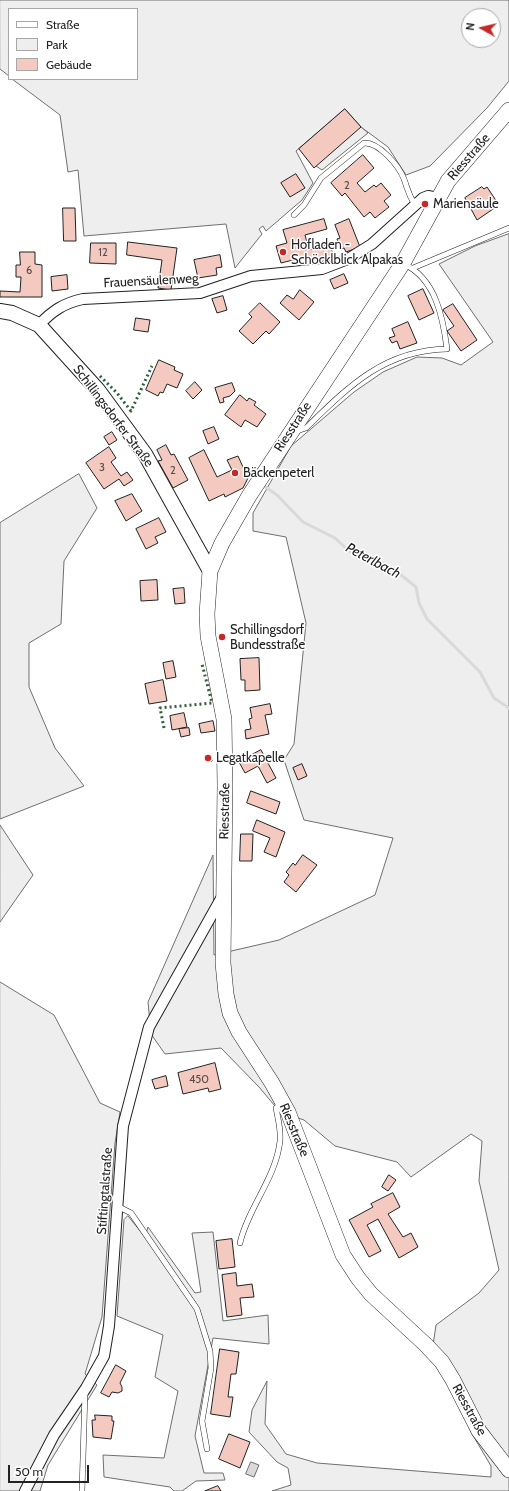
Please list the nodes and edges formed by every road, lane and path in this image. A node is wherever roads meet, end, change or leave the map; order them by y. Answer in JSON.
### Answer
{"nodes":[{"id":1,"x":509,"y":110,"type":"edge"},
{"id":2,"x":438,"y":198,"type":"junction"},
{"id":3,"x":415,"y":205,"type":"junction"},
{"id":4,"x":294,"y":215,"type":"dead end"},
{"id":5,"x":509,"y":228,"type":"edge"},
{"id":6,"x":408,"y":266,"type":"junction"},
{"id":7,"x":0,"y":311,"type":"edge"},
{"id":8,"x":39,"y":325,"type":"junction"},
{"id":9,"x":287,"y":435,"type":"junction"},
{"id":10,"x":210,"y":571,"type":"junction"},
{"id":11,"x":224,"y":893,"type":"junction"},
{"id":12,"x":283,"y":1103,"type":"junction"},
{"id":13,"x":117,"y":1206,"type":"junction"},
{"id":14,"x":240,"y":1243,"type":"dead end"},
{"id":15,"x":86,"y":1388,"type":"junction"},
{"id":16,"x":207,"y":1449,"type":"dead end"},
{"id":17,"x":509,"y":1470,"type":"edge"},
{"id":18,"x":25,"y":1491,"type":"edge"},
{"id":19,"x":82,"y":1491,"type":"edge"}],
"edges":[{"from":1,"to":2,"type":"main road","name":"Riesstraße"},
{"from":2,"to":3,"type":"street","name":"Frauensäulenweg"},
{"from":2,"to":6,"type":"main road","name":"Riesstraße"},
{"from":3,"to":4,"type":"lane"},
{"from":3,"to":8,"type":"street","name":"Frauensäulenweg"},
{"from":5,"to":6,"type":"lane"},
{"from":6,"to":9,"type":"main road","name":"Riesstraße"},
{"from":6,"to":9,"type":"lane"},
{"from":7,"to":8,"type":"street","name":"Schillingsdorfer Straße"},
{"from":8,"to":10,"type":"street","name":"Schillingsdorfer Straße"},
{"from":9,"to":10,"type":"main road","name":"Riesstraße"},
{"from":10,"to":11,"type":"main road","name":"Riesstraße"},
{"from":11,"to":12,"type":"main road","name":"Riesstraße"},
{"from":11,"to":13,"type":"street","name":"Stiftingtalstraße"},
{"from":12,"to":14,"type":"lane"},
{"from":12,"to":17,"type":"main road","name":"Riesstraße"},
{"from":13,"to":15,"type":"street","name":"Stiftingtalstraße"},
{"from":13,"to":16,"type":"lane"},
{"from":15,"to":18,"type":"street","name":"Stiftingtalstraße"},
{"from":15,"to":19,"type":"lane"}]}
